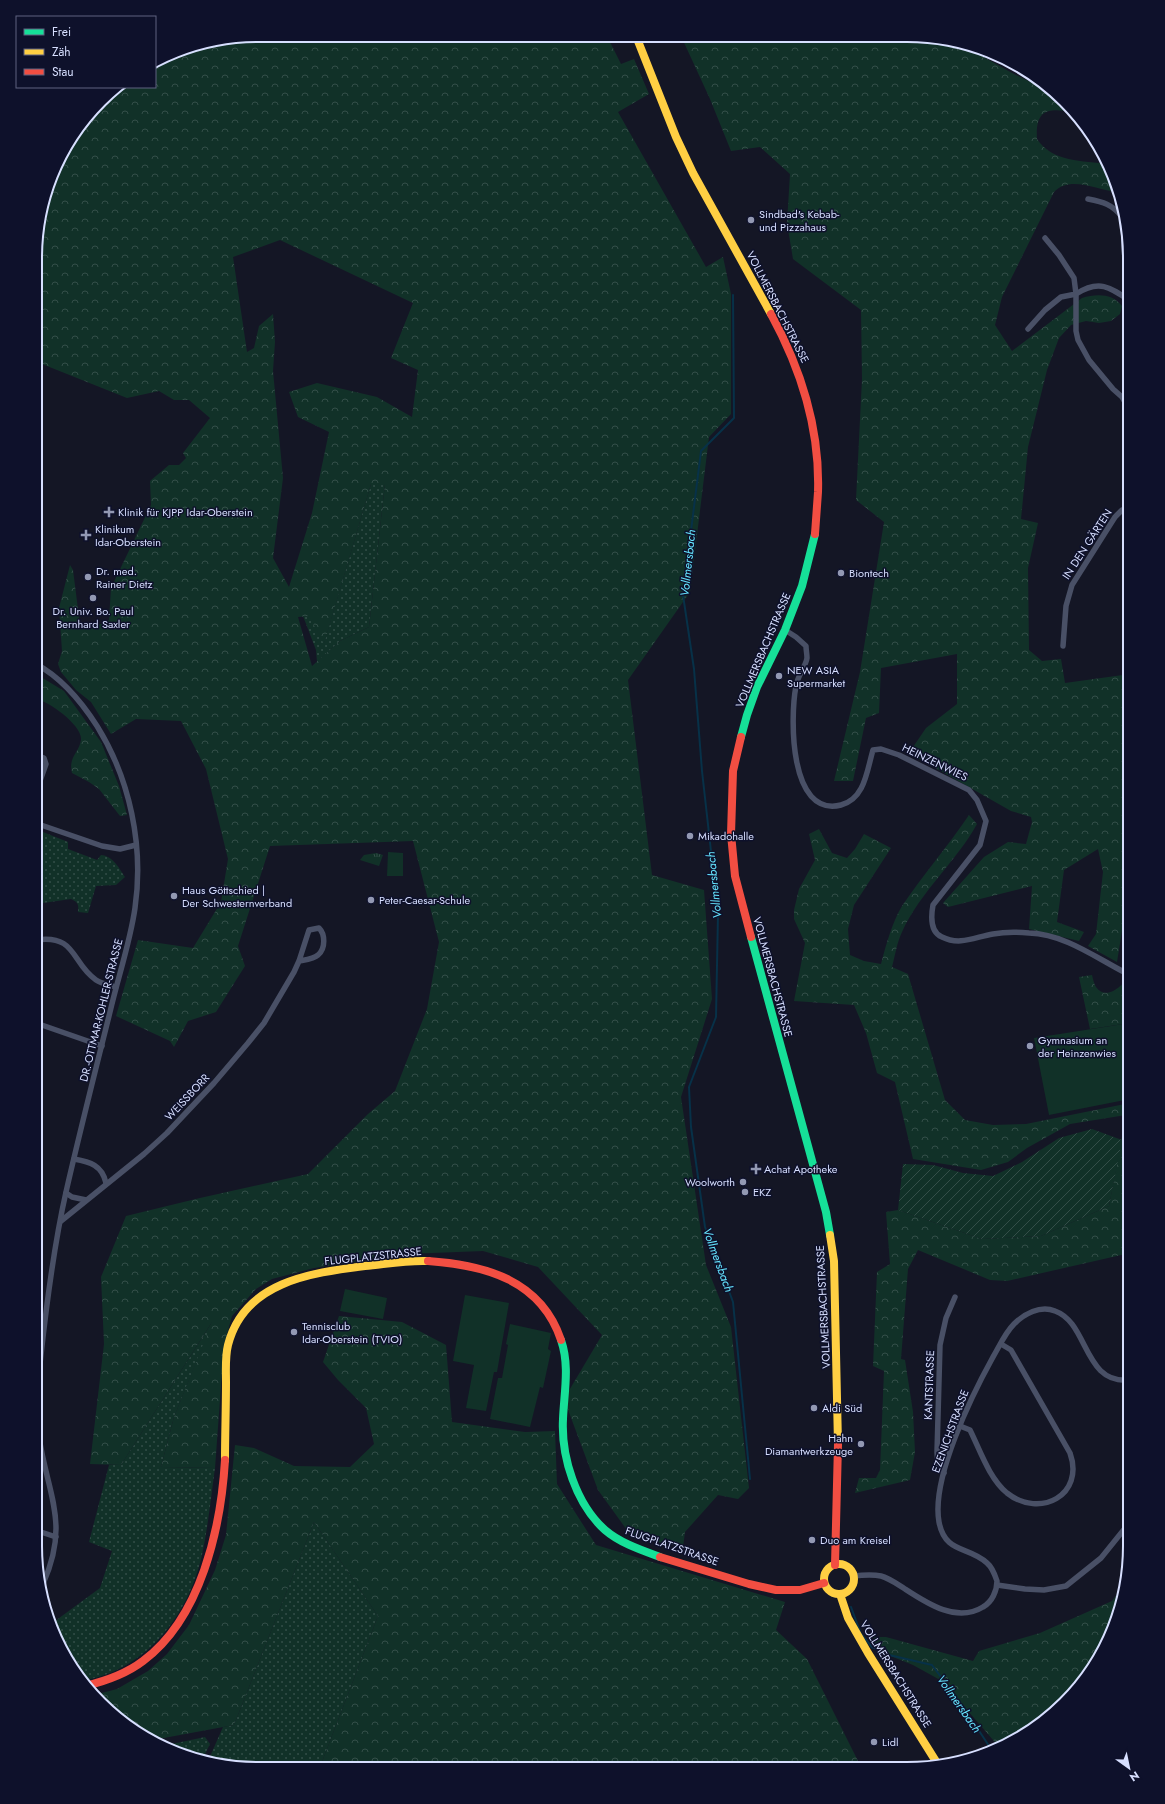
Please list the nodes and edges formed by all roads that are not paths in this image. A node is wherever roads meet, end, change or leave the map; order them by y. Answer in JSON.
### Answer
{"nodes":[{"id":1,"x":638,"y":42,"type":"edge"},
{"id":2,"x":1088,"y":199,"type":"dead end"},
{"id":3,"x":1118,"y":212,"type":"edge"},
{"id":4,"x":1045,"y":238,"type":"dead end"},
{"id":5,"x":1076,"y":294,"type":"junction"},
{"id":6,"x":1123,"y":297,"type":"edge"},
{"id":7,"x":1028,"y":329,"type":"dead end"},
{"id":8,"x":1122,"y":397,"type":"edge"},
{"id":9,"x":1123,"y":510,"type":"edge"},
{"id":10,"x":785,"y":630,"type":"junction"},
{"id":11,"x":1063,"y":646,"type":"dead end"},
{"id":12,"x":42,"y":668,"type":"edge"},
{"id":13,"x":42,"y":757,"type":"edge"},
{"id":14,"x":42,"y":775,"type":"edge"},
{"id":15,"x":42,"y":825,"type":"edge"},
{"id":16,"x":136,"y":845,"type":"junction"},
{"id":17,"x":42,"y":940,"type":"edge"},
{"id":18,"x":299,"y":961,"type":"junction"},
{"id":19,"x":1123,"y":971,"type":"edge"},
{"id":20,"x":116,"y":987,"type":"junction"},
{"id":21,"x":42,"y":1025,"type":"edge"},
{"id":22,"x":102,"y":1046,"type":"junction"},
{"id":23,"x":74,"y":1159,"type":"junction"},
{"id":24,"x":106,"y":1183,"type":"junction"},
{"id":25,"x":66,"y":1193,"type":"junction"},
{"id":26,"x":86,"y":1200,"type":"junction"},
{"id":27,"x":61,"y":1221,"type":"junction"},
{"id":28,"x":955,"y":1297,"type":"dead end"},
{"id":29,"x":1001,"y":1344,"type":"junction"},
{"id":30,"x":42,"y":1347,"type":"edge"},
{"id":31,"x":1123,"y":1381,"type":"edge"},
{"id":32,"x":960,"y":1426,"type":"junction"},
{"id":33,"x":42,"y":1451,"type":"edge"},
{"id":34,"x":944,"y":1473,"type":"junction"},
{"id":35,"x":1123,"y":1531,"type":"edge"},
{"id":36,"x":42,"y":1532,"type":"edge"},
{"id":37,"x":56,"y":1537,"type":"junction"},
{"id":38,"x":835,"y":1565,"type":"junction"},
{"id":39,"x":853,"y":1576,"type":"junction"},
{"id":40,"x":44,"y":1577,"type":"edge"},
{"id":41,"x":824,"y":1583,"type":"junction"},
{"id":42,"x":997,"y":1585,"type":"junction"},
{"id":43,"x":840,"y":1594,"type":"junction"},
{"id":44,"x":93,"y":1684,"type":"edge"},
{"id":45,"x":935,"y":1760,"type":"edge"}],
"edges":[{"from":1,"to":10,"type":"main road","name":"VOLLMERSBACHSTRASSE"},
{"from":2,"to":3,"type":"street"},
{"from":4,"to":5,"type":"street"},
{"from":5,"to":6,"type":"street"},
{"from":5,"to":7,"type":"street"},
{"from":5,"to":8,"type":"street"},
{"from":9,"to":11,"type":"street","name":"IN DEN GÄRTEN"},
{"from":10,"to":19,"type":"street","name":"HEINZENWIES"},
{"from":10,"to":38,"type":"main road","name":"VOLLMERSBACHSTRASSE"},
{"from":12,"to":16,"type":"street","name":"DR.-OTTMAR-KOHLER-STRASSE"},
{"from":13,"to":14,"type":"street"},
{"from":15,"to":16,"type":"street"},
{"from":16,"to":20,"type":"street","name":"DR.-OTTMAR-KOHLER-STRASSE"},
{"from":17,"to":20,"type":"street"},
{"from":18,"to":18,"type":"street","name":"WEISSBORR"},
{"from":18,"to":24,"type":"street","name":"WEISSBORR"},
{"from":20,"to":22,"type":"street","name":"DR.-OTTMAR-KOHLER-STRASSE"},
{"from":21,"to":22,"type":"street"},
{"from":22,"to":23,"type":"street","name":"DR.-OTTMAR-KOHLER-STRASSE"},
{"from":23,"to":24,"type":"street"},
{"from":23,"to":25,"type":"street","name":"DR.-OTTMAR-KOHLER-STRASSE"},
{"from":24,"to":26,"type":"street","name":"WEISSBORR"},
{"from":25,"to":26,"type":"street"},
{"from":25,"to":27,"type":"street","name":"DR.-OTTMAR-KOHLER-STRASSE"},
{"from":26,"to":27,"type":"street","name":"WEISSBORR"},
{"from":27,"to":30,"type":"street","name":"DR.-OTTMAR-KOHLER-STRASSE"},
{"from":28,"to":34,"type":"street","name":"KANTSTRASSE"},
{"from":29,"to":31,"type":"street","name":"EZENICHSTRASSE"},
{"from":29,"to":32,"type":"street","name":"EZENICHSTRASSE"},
{"from":29,"to":32,"type":"street"},
{"from":32,"to":34,"type":"street","name":"EZENICHSTRASSE"},
{"from":33,"to":37,"type":"street","name":"DR.-OTTMAR-KOHLER-STRASSE"},
{"from":34,"to":42,"type":"street","name":"EZENICHSTRASSE"},
{"from":35,"to":42,"type":"street"},
{"from":36,"to":37,"type":"street"},
{"from":37,"to":40,"type":"street","name":"DR.-OTTMAR-KOHLER-STRASSE"},
{"from":38,"to":39,"type":"main road"},
{"from":38,"to":41,"type":"main road"},
{"from":39,"to":42,"type":"street"},
{"from":39,"to":43,"type":"main road"},
{"from":41,"to":43,"type":"main road"},
{"from":41,"to":44,"type":"main road","name":"FLUGPLATZSTRASSE"},
{"from":43,"to":45,"type":"main road","name":"VOLLMERSBACHSTRASSE"}]}
